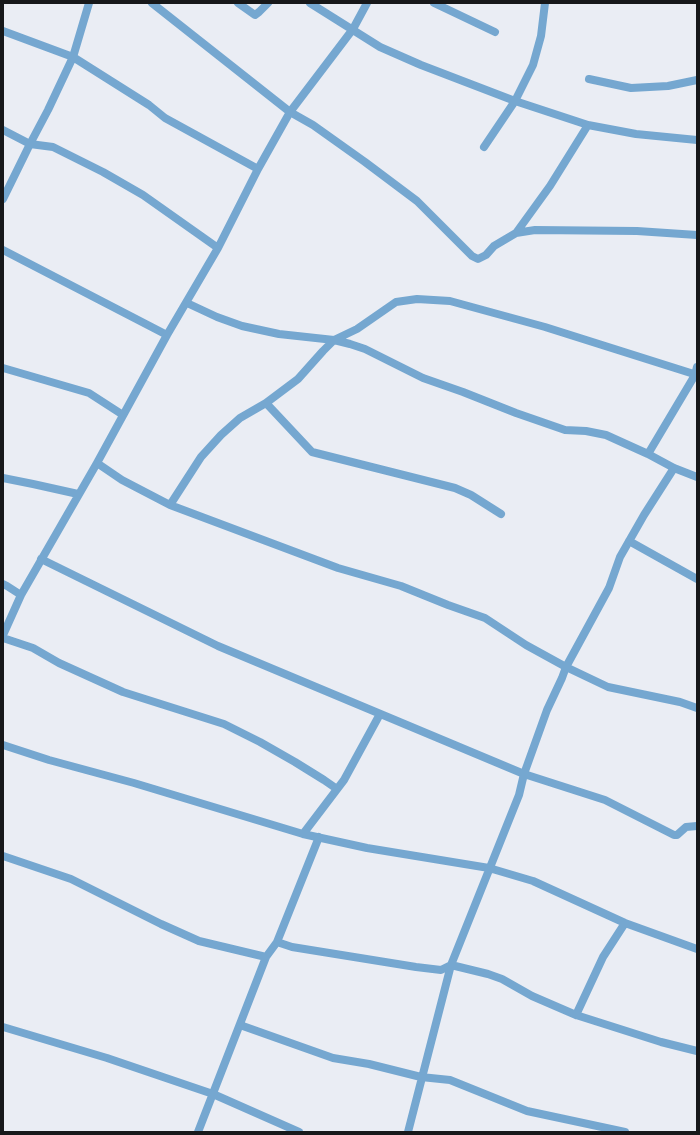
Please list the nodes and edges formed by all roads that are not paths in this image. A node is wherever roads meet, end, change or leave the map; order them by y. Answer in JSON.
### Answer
{"nodes":[{"id":1,"x":88,"y":3,"type":"edge"},
{"id":2,"x":152,"y":3,"type":"edge"},
{"id":3,"x":238,"y":3,"type":"edge"},
{"id":4,"x":268,"y":3,"type":"edge"},
{"id":5,"x":310,"y":3,"type":"edge"},
{"id":6,"x":367,"y":3,"type":"edge"},
{"id":7,"x":434,"y":3,"type":"edge"},
{"id":8,"x":545,"y":3,"type":"edge"},
{"id":9,"x":353,"y":29,"type":"junction"},
{"id":10,"x":3,"y":31,"type":"edge"},
{"id":11,"x":496,"y":32,"type":"dead end"},
{"id":12,"x":73,"y":57,"type":"junction"},
{"id":13,"x":589,"y":79,"type":"dead end"},
{"id":14,"x":697,"y":80,"type":"edge"},
{"id":15,"x":515,"y":101,"type":"junction"},
{"id":16,"x":290,"y":112,"type":"junction"},
{"id":17,"x":588,"y":125,"type":"junction"},
{"id":18,"x":3,"y":130,"type":"edge"},
{"id":19,"x":697,"y":140,"type":"edge"},
{"id":20,"x":30,"y":144,"type":"junction"},
{"id":21,"x":484,"y":147,"type":"dead end"},
{"id":22,"x":258,"y":169,"type":"junction"},
{"id":23,"x":3,"y":199,"type":"edge"},
{"id":24,"x":516,"y":233,"type":"junction"},
{"id":25,"x":697,"y":235,"type":"edge"},
{"id":26,"x":218,"y":248,"type":"junction"},
{"id":27,"x":3,"y":250,"type":"edge"},
{"id":28,"x":187,"y":302,"type":"junction"},
{"id":29,"x":167,"y":335,"type":"junction"},
{"id":30,"x":334,"y":340,"type":"junction"},
{"id":31,"x":3,"y":368,"type":"edge"},
{"id":32,"x":696,"y":372,"type":"edge"},
{"id":33,"x":266,"y":403,"type":"junction"},
{"id":34,"x":123,"y":415,"type":"junction"},
{"id":35,"x":648,"y":454,"type":"junction"},
{"id":36,"x":97,"y":463,"type":"junction"},
{"id":37,"x":674,"y":468,"type":"junction"},
{"id":38,"x":697,"y":477,"type":"edge"},
{"id":39,"x":3,"y":478,"type":"edge"},
{"id":40,"x":78,"y":494,"type":"junction"},
{"id":41,"x":170,"y":505,"type":"junction"},
{"id":42,"x":501,"y":514,"type":"dead end"},
{"id":43,"x":629,"y":541,"type":"junction"},
{"id":44,"x":41,"y":559,"type":"junction"},
{"id":45,"x":697,"y":579,"type":"edge"},
{"id":46,"x":3,"y":584,"type":"edge"},
{"id":47,"x":21,"y":595,"type":"junction"},
{"id":48,"x":3,"y":637,"type":"edge"},
{"id":49,"x":566,"y":667,"type":"junction"},
{"id":50,"x":697,"y":708,"type":"edge"},
{"id":51,"x":380,"y":714,"type":"junction"},
{"id":52,"x":3,"y":745,"type":"edge"},
{"id":53,"x":524,"y":774,"type":"junction"},
{"id":54,"x":337,"y":789,"type":"junction"},
{"id":55,"x":697,"y":826,"type":"edge"},
{"id":56,"x":303,"y":834,"type":"junction"},
{"id":57,"x":319,"y":837,"type":"junction"},
{"id":58,"x":3,"y":856,"type":"edge"},
{"id":59,"x":489,"y":868,"type":"junction"},
{"id":60,"x":625,"y":923,"type":"junction"},
{"id":61,"x":277,"y":942,"type":"junction"},
{"id":62,"x":697,"y":949,"type":"edge"},
{"id":63,"x":266,"y":957,"type":"junction"},
{"id":64,"x":451,"y":965,"type":"junction"},
{"id":65,"x":576,"y":1015,"type":"junction"},
{"id":66,"x":240,"y":1025,"type":"junction"},
{"id":67,"x":3,"y":1027,"type":"edge"},
{"id":68,"x":697,"y":1051,"type":"edge"},
{"id":69,"x":421,"y":1077,"type":"junction"},
{"id":70,"x":213,"y":1094,"type":"junction"},
{"id":71,"x":198,"y":1132,"type":"edge"},
{"id":72,"x":298,"y":1132,"type":"edge"},
{"id":73,"x":408,"y":1132,"type":"edge"},
{"id":74,"x":625,"y":1132,"type":"edge"}],
"edges":[{"from":1,"to":12,"type":"street"},
{"from":2,"to":16,"type":"street"},
{"from":3,"to":4,"type":"street"},
{"from":5,"to":9,"type":"street"},
{"from":6,"to":9,"type":"street"},
{"from":7,"to":11,"type":"street"},
{"from":8,"to":15,"type":"street"},
{"from":9,"to":15,"type":"street"},
{"from":9,"to":16,"type":"street"},
{"from":10,"to":12,"type":"street"},
{"from":12,"to":20,"type":"street"},
{"from":12,"to":22,"type":"street"},
{"from":13,"to":14,"type":"street"},
{"from":15,"to":17,"type":"street"},
{"from":15,"to":21,"type":"street"},
{"from":16,"to":22,"type":"street"},
{"from":16,"to":24,"type":"street"},
{"from":17,"to":19,"type":"street"},
{"from":17,"to":24,"type":"street"},
{"from":18,"to":20,"type":"street"},
{"from":20,"to":23,"type":"street"},
{"from":20,"to":26,"type":"street"},
{"from":22,"to":26,"type":"street"},
{"from":24,"to":25,"type":"street"},
{"from":26,"to":28,"type":"street"},
{"from":27,"to":29,"type":"street"},
{"from":28,"to":29,"type":"street"},
{"from":28,"to":30,"type":"street"},
{"from":29,"to":34,"type":"street"},
{"from":30,"to":32,"type":"street"},
{"from":30,"to":33,"type":"street"},
{"from":30,"to":35,"type":"street"},
{"from":31,"to":34,"type":"street"},
{"from":32,"to":35,"type":"street"},
{"from":33,"to":41,"type":"street"},
{"from":33,"to":42,"type":"street"},
{"from":34,"to":36,"type":"street"},
{"from":35,"to":37,"type":"street"},
{"from":36,"to":40,"type":"street"},
{"from":36,"to":41,"type":"street"},
{"from":37,"to":38,"type":"street"},
{"from":37,"to":43,"type":"street"},
{"from":39,"to":40,"type":"street"},
{"from":40,"to":44,"type":"street"},
{"from":41,"to":49,"type":"street"},
{"from":43,"to":45,"type":"street"},
{"from":43,"to":49,"type":"street"},
{"from":44,"to":47,"type":"street"},
{"from":44,"to":51,"type":"street"},
{"from":46,"to":47,"type":"street"},
{"from":47,"to":48,"type":"street"},
{"from":48,"to":54,"type":"street"},
{"from":49,"to":50,"type":"street"},
{"from":49,"to":53,"type":"street"},
{"from":51,"to":53,"type":"street"},
{"from":51,"to":54,"type":"street"},
{"from":52,"to":56,"type":"street"},
{"from":53,"to":55,"type":"street"},
{"from":53,"to":59,"type":"street"},
{"from":54,"to":56,"type":"street"},
{"from":56,"to":57,"type":"street"},
{"from":57,"to":59,"type":"street"},
{"from":57,"to":61,"type":"street"},
{"from":58,"to":63,"type":"street"},
{"from":59,"to":60,"type":"street"},
{"from":59,"to":64,"type":"street"},
{"from":60,"to":62,"type":"street"},
{"from":60,"to":65,"type":"street"},
{"from":61,"to":63,"type":"street"},
{"from":61,"to":64,"type":"street"},
{"from":63,"to":66,"type":"street"},
{"from":64,"to":65,"type":"street"},
{"from":64,"to":69,"type":"street"},
{"from":65,"to":68,"type":"street"},
{"from":66,"to":69,"type":"street"},
{"from":66,"to":70,"type":"street"},
{"from":67,"to":70,"type":"street"},
{"from":69,"to":73,"type":"street"},
{"from":69,"to":74,"type":"street"},
{"from":70,"to":71,"type":"street"},
{"from":70,"to":72,"type":"street"}]}
